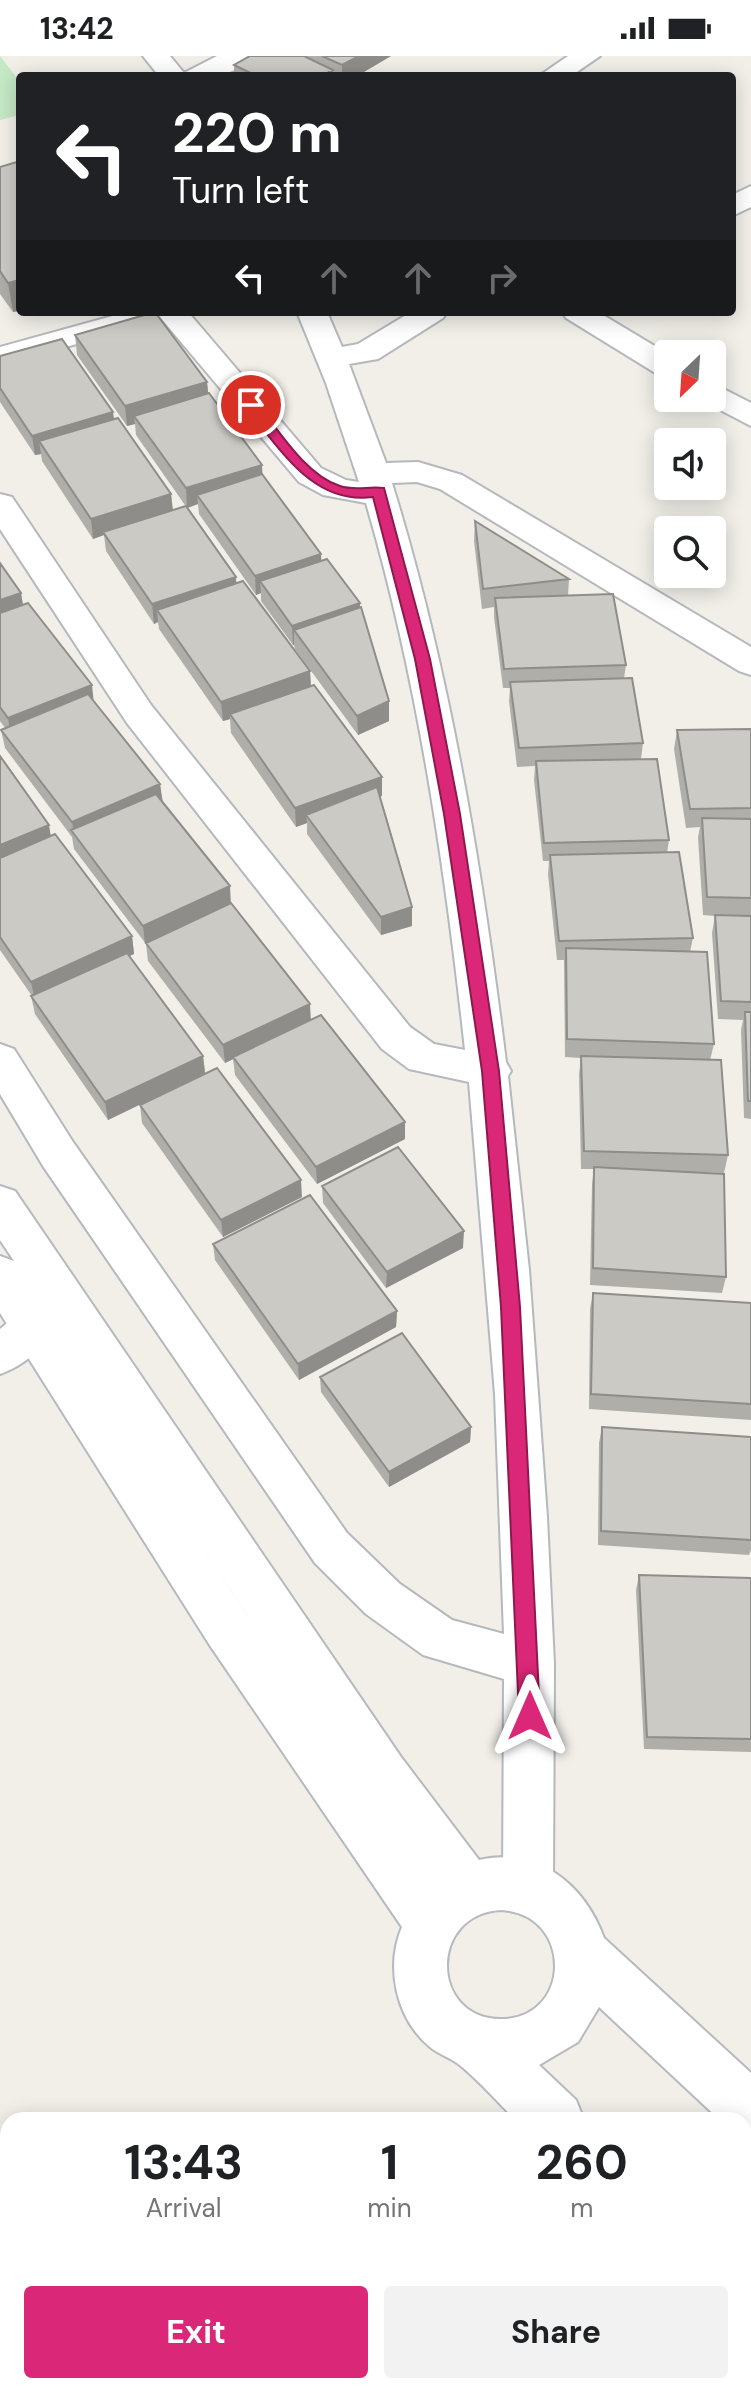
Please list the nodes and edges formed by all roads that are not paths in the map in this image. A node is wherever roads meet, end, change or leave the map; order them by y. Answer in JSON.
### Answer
{"nodes":[{"id":1,"x":156,"y":56,"type":"edge"},
{"id":2,"x":239,"y":56,"type":"edge"},
{"id":3,"x":587,"y":56,"type":"edge"},
{"id":4,"x":170,"y":72,"type":"edge"},
{"id":5,"x":205,"y":72,"type":"edge"},
{"id":6,"x":559,"y":72,"type":"edge"},
{"id":7,"x":144,"y":316,"type":"edge"},
{"id":8,"x":175,"y":316,"type":"edge"},
{"id":9,"x":314,"y":316,"type":"edge"},
{"id":10,"x":426,"y":316,"type":"edge"},
{"id":11,"x":584,"y":316,"type":"edge"},
{"id":12,"x":0,"y":356,"type":"edge"},
{"id":13,"x":333,"y":358,"type":"junction"},
{"id":14,"x":654,"y":359,"type":"edge"},
{"id":15,"x":726,"y":401,"type":"edge"},
{"id":16,"x":751,"y":416,"type":"edge"},
{"id":17,"x":376,"y":483,"type":"junction"},
{"id":18,"x":0,"y":504,"type":"edge"},
{"id":19,"x":751,"y":663,"type":"edge"},
{"id":20,"x":0,"y":1060,"type":"edge"},
{"id":21,"x":491,"y":1071,"type":"junction"},
{"id":22,"x":0,"y":1204,"type":"edge"},
{"id":23,"x":0,"y":1275,"type":"edge"},
{"id":24,"x":17,"y":1341,"type":"edge"},
{"id":25,"x":530,"y":1664,"type":"junction"},
{"id":26,"x":528,"y":1888,"type":"junction"},
{"id":27,"x":449,"y":1906,"type":"junction"},
{"id":28,"x":582,"y":1954,"type":"junction"},
{"id":29,"x":477,"y":2044,"type":"junction"},
{"id":30,"x":751,"y":2111,"type":"edge"},
{"id":31,"x":548,"y":2112,"type":"edge"}],
"edges":[{"from":1,"to":4,"type":"street"},
{"from":2,"to":5,"type":"street"},
{"from":3,"to":6,"type":"street"},
{"from":7,"to":12,"type":"street"},
{"from":8,"to":17,"type":"street"},
{"from":9,"to":13,"type":"street"},
{"from":10,"to":13,"type":"street"},
{"from":11,"to":14,"type":"street"},
{"from":13,"to":17,"type":"street"},
{"from":15,"to":16,"type":"street"},
{"from":17,"to":19,"type":"street"},
{"from":17,"to":21,"type":"street"},
{"from":18,"to":21,"type":"street"},
{"from":20,"to":25,"type":"street"},
{"from":21,"to":25,"type":"street"},
{"from":22,"to":27,"type":"street"},
{"from":23,"to":24,"type":"street"},
{"from":24,"to":27,"type":"street"},
{"from":25,"to":26,"type":"street"},
{"from":26,"to":27,"type":"street"},
{"from":26,"to":28,"type":"street"},
{"from":27,"to":29,"type":"street"},
{"from":28,"to":29,"type":"street"},
{"from":28,"to":30,"type":"street"},
{"from":29,"to":31,"type":"street"}]}
